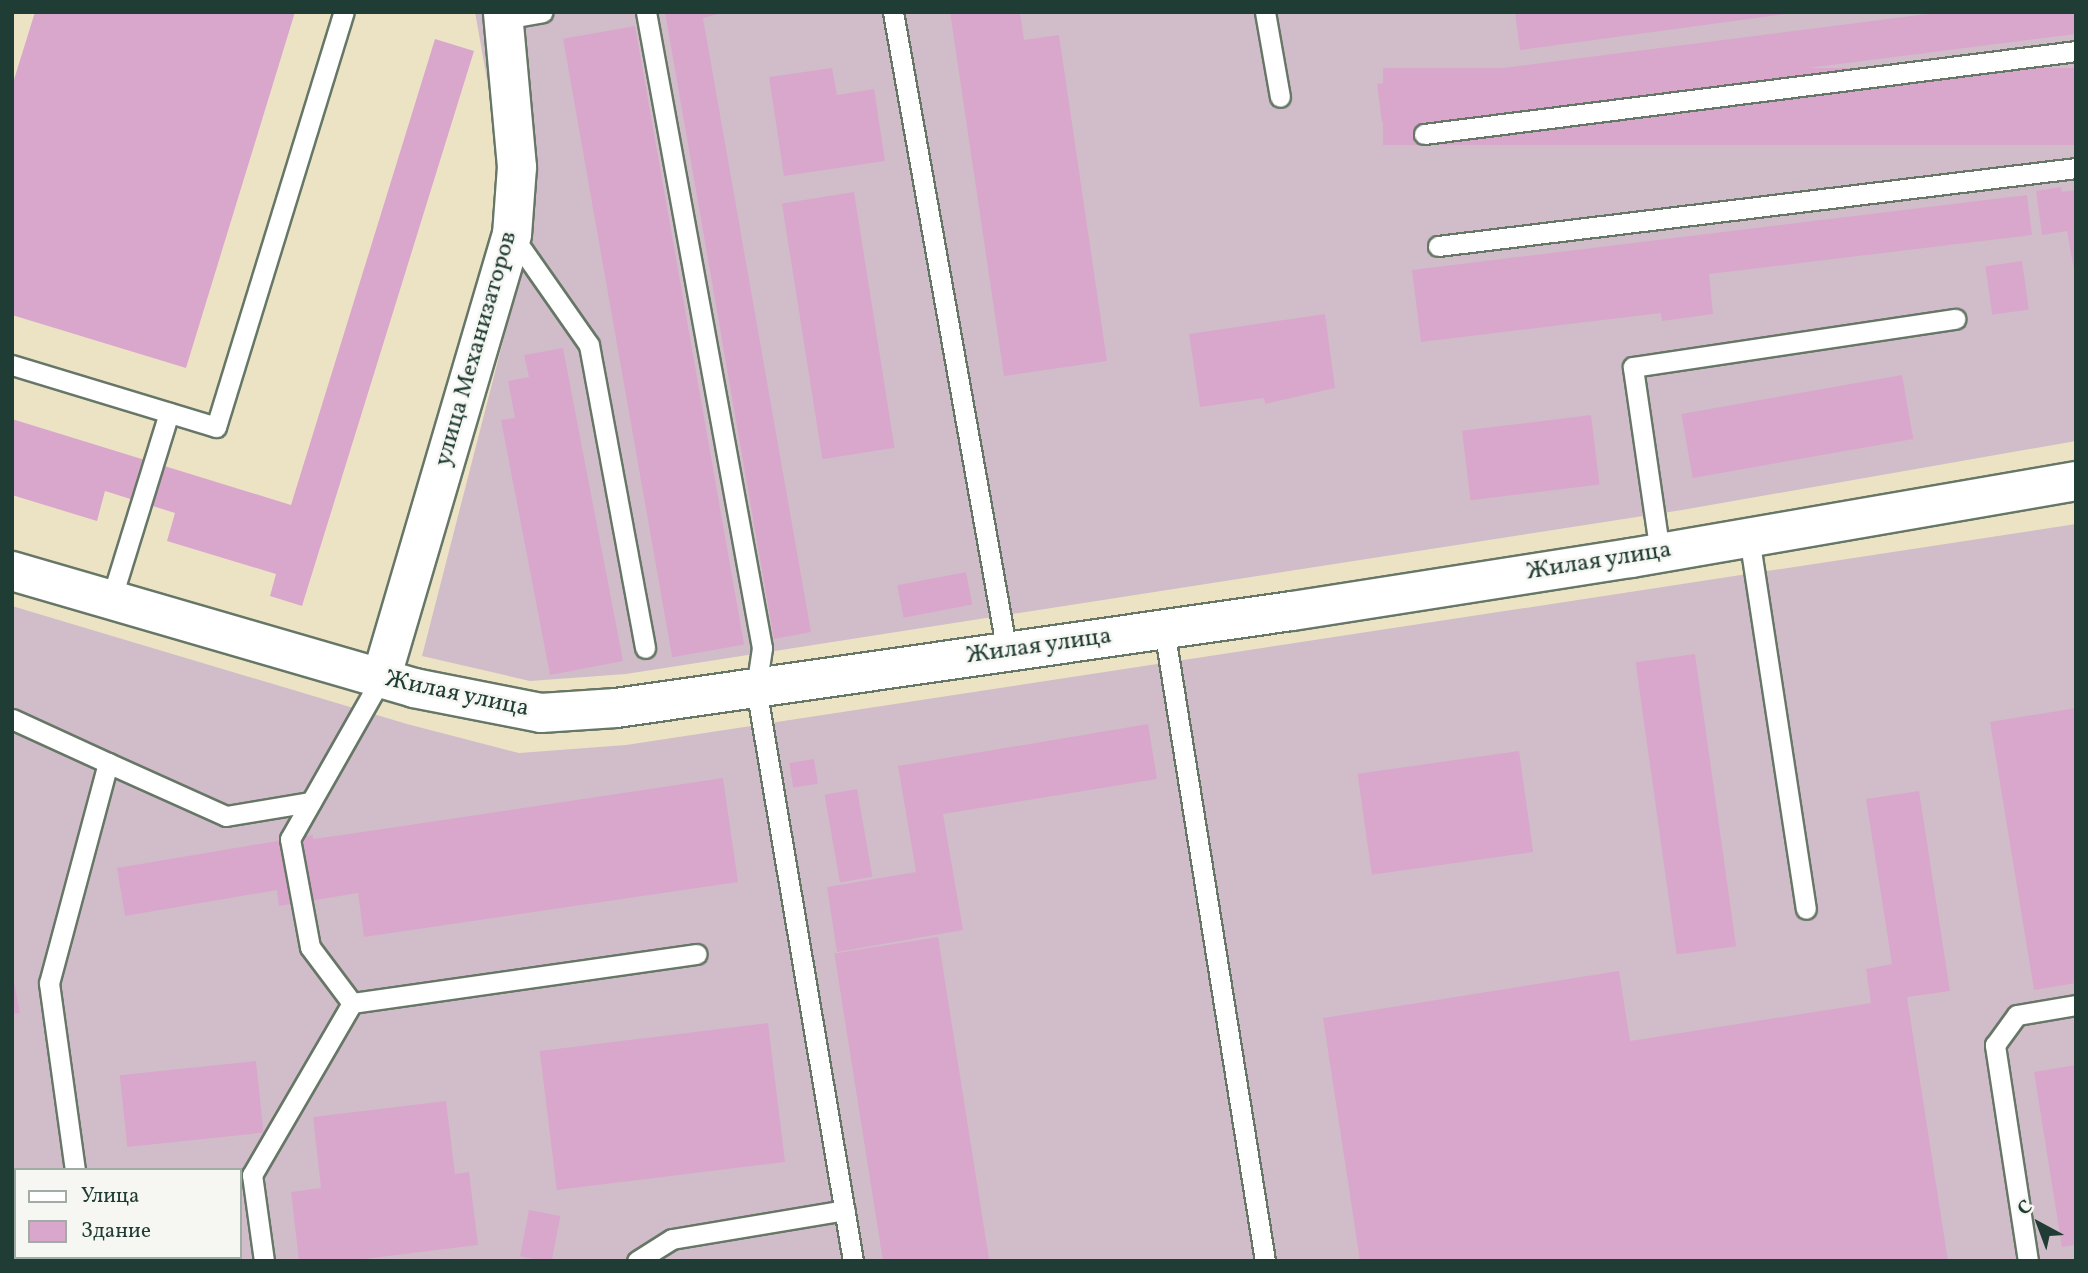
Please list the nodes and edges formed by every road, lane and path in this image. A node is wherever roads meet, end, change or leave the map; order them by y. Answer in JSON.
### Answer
{"nodes":[{"id":1,"x":344,"y":12,"type":"edge"},
{"id":2,"x":542,"y":12,"type":"edge"},
{"id":3,"x":646,"y":12,"type":"edge"},
{"id":4,"x":893,"y":12,"type":"edge"},
{"id":5,"x":1265,"y":12,"type":"edge"},
{"id":6,"x":503,"y":16,"type":"edge"},
{"id":7,"x":2076,"y":51,"type":"edge"},
{"id":8,"x":1280,"y":97,"type":"dead end"},
{"id":9,"x":1424,"y":134,"type":"dead end"},
{"id":10,"x":2076,"y":168,"type":"edge"},
{"id":11,"x":512,"y":235,"type":"junction"},
{"id":12,"x":1438,"y":246,"type":"dead end"},
{"id":13,"x":1955,"y":319,"type":"dead end"},
{"id":14,"x":12,"y":365,"type":"edge"},
{"id":15,"x":169,"y":413,"type":"junction"},
{"id":16,"x":2076,"y":481,"type":"edge"},
{"id":17,"x":1749,"y":537,"type":"junction"},
{"id":18,"x":1660,"y":553,"type":"junction"},
{"id":19,"x":12,"y":571,"type":"edge"},
{"id":20,"x":111,"y":600,"type":"junction"},
{"id":21,"x":1164,"y":629,"type":"junction"},
{"id":22,"x":645,"y":648,"type":"dead end"},
{"id":23,"x":1007,"y":652,"type":"junction"},
{"id":24,"x":381,"y":679,"type":"junction"},
{"id":25,"x":756,"y":688,"type":"junction"},
{"id":26,"x":12,"y":719,"type":"edge"},
{"id":27,"x":108,"y":763,"type":"junction"},
{"id":28,"x":311,"y":802,"type":"junction"},
{"id":29,"x":1806,"y":909,"type":"dead end"},
{"id":30,"x":697,"y":954,"type":"dead end"},
{"id":31,"x":352,"y":1003,"type":"junction"},
{"id":32,"x":2076,"y":1005,"type":"edge"},
{"id":33,"x":75,"y":1168,"type":"edge"},
{"id":34,"x":845,"y":1210,"type":"junction"},
{"id":35,"x":264,"y":1261,"type":"edge"},
{"id":36,"x":637,"y":1261,"type":"edge"},
{"id":37,"x":853,"y":1261,"type":"edge"},
{"id":38,"x":1265,"y":1261,"type":"edge"},
{"id":39,"x":2028,"y":1261,"type":"edge"}],
"edges":[{"from":1,"to":15,"type":"lane"},
{"from":2,"to":6,"type":"lane"},
{"from":3,"to":25,"type":"lane"},
{"from":4,"to":23,"type":"lane"},
{"from":5,"to":8,"type":"lane"},
{"from":6,"to":11,"type":"main road","name":"улица Механизаторов"},
{"from":7,"to":9,"type":"lane"},
{"from":10,"to":12,"type":"lane"},
{"from":11,"to":22,"type":"lane"},
{"from":11,"to":24,"type":"main road","name":"улица Механизаторов"},
{"from":13,"to":18,"type":"lane"},
{"from":14,"to":15,"type":"lane"},
{"from":15,"to":20,"type":"lane"},
{"from":16,"to":17,"type":"main road","name":"Жилая улица"},
{"from":17,"to":18,"type":"main road","name":"Жилая улица"},
{"from":17,"to":29,"type":"lane"},
{"from":18,"to":21,"type":"main road","name":"Жилая улица"},
{"from":19,"to":20,"type":"main road","name":"Жилая улица"},
{"from":20,"to":24,"type":"main road","name":"Жилая улица"},
{"from":21,"to":23,"type":"main road","name":"Жилая улица"},
{"from":21,"to":38,"type":"lane"},
{"from":23,"to":25,"type":"main road","name":"Жилая улица"},
{"from":24,"to":25,"type":"main road","name":"Жилая улица"},
{"from":24,"to":28,"type":"lane"},
{"from":25,"to":34,"type":"lane"},
{"from":26,"to":27,"type":"lane"},
{"from":27,"to":28,"type":"lane"},
{"from":27,"to":33,"type":"lane"},
{"from":28,"to":31,"type":"lane"},
{"from":30,"to":31,"type":"lane"},
{"from":31,"to":35,"type":"lane"},
{"from":32,"to":39,"type":"lane"},
{"from":34,"to":36,"type":"lane"},
{"from":34,"to":37,"type":"lane"}]}
